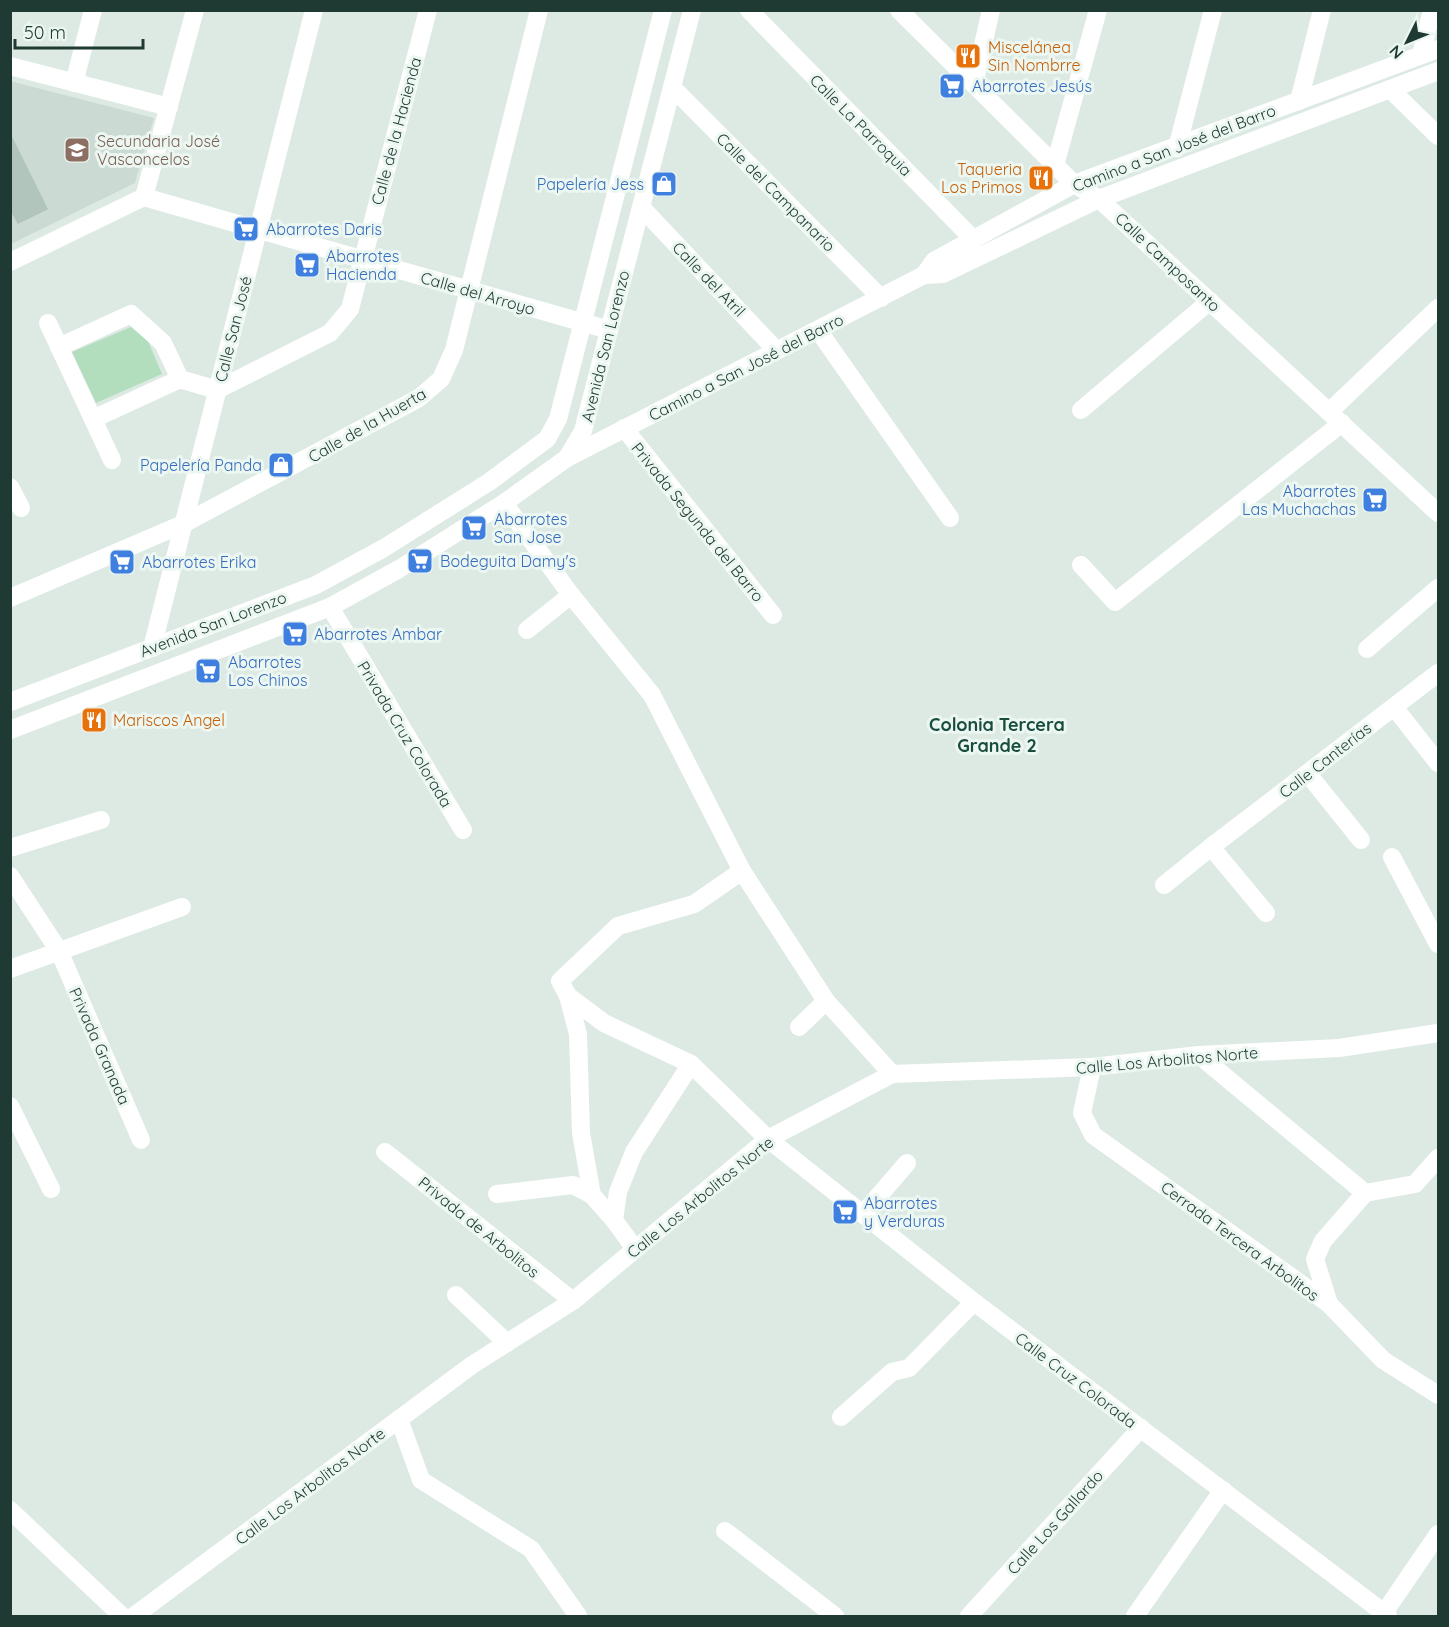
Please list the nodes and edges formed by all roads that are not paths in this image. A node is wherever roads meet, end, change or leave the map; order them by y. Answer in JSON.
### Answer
{"nodes":[{"id":1,"x":93,"y":10,"type":"edge"},
{"id":2,"x":195,"y":10,"type":"edge"},
{"id":3,"x":314,"y":10,"type":"edge"},
{"id":4,"x":428,"y":10,"type":"edge"},
{"id":5,"x":539,"y":10,"type":"edge"},
{"id":6,"x":663,"y":10,"type":"edge"},
{"id":7,"x":692,"y":10,"type":"edge"},
{"id":8,"x":749,"y":10,"type":"edge"},
{"id":9,"x":899,"y":10,"type":"edge"},
{"id":10,"x":992,"y":10,"type":"edge"},
{"id":11,"x":1098,"y":10,"type":"edge"},
{"id":12,"x":1213,"y":10,"type":"edge"},
{"id":13,"x":1322,"y":10,"type":"edge"},
{"id":14,"x":1432,"y":10,"type":"edge"},
{"id":15,"x":1438,"y":49,"type":"edge"},
{"id":16,"x":1421,"y":55,"type":"junction"},
{"id":17,"x":10,"y":66,"type":"edge"},
{"id":18,"x":1438,"y":71,"type":"edge"},
{"id":19,"x":74,"y":82,"type":"junction"},
{"id":20,"x":974,"y":84,"type":"junction"},
{"id":21,"x":672,"y":87,"type":"junction"},
{"id":22,"x":1390,"y":89,"type":"junction"},
{"id":23,"x":1299,"y":101,"type":"junction"},
{"id":24,"x":169,"y":107,"type":"junction"},
{"id":25,"x":1438,"y":136,"type":"edge"},
{"id":26,"x":1177,"y":148,"type":"junction"},
{"id":27,"x":624,"y":162,"type":"junction"},
{"id":28,"x":1055,"y":165,"type":"junction"},
{"id":29,"x":651,"y":168,"type":"junction"},
{"id":30,"x":1074,"y":184,"type":"junction"},
{"id":31,"x":144,"y":197,"type":"junction"},
{"id":32,"x":1099,"y":199,"type":"junction"},
{"id":33,"x":641,"y":207,"type":"junction"},
{"id":34,"x":258,"y":230,"type":"junction"},
{"id":35,"x":974,"y":240,"type":"junction"},
{"id":36,"x":363,"y":260,"type":"junction"},
{"id":37,"x":10,"y":262,"type":"edge"},
{"id":38,"x":924,"y":275,"type":"junction"},
{"id":39,"x":470,"y":290,"type":"junction"},
{"id":40,"x":880,"y":298,"type":"junction"},
{"id":41,"x":1210,"y":301,"type":"junction"},
{"id":42,"x":1438,"y":308,"type":"edge"},
{"id":43,"x":48,"y":323,"type":"dead end"},
{"id":44,"x":582,"y":323,"type":"junction"},
{"id":45,"x":609,"y":330,"type":"junction"},
{"id":46,"x":818,"y":330,"type":"junction"},
{"id":47,"x":59,"y":347,"type":"junction"},
{"id":48,"x":777,"y":351,"type":"junction"},
{"id":49,"x":180,"y":379,"type":"junction"},
{"id":50,"x":218,"y":390,"type":"junction"},
{"id":51,"x":1081,"y":410,"type":"dead end"},
{"id":52,"x":1336,"y":418,"type":"junction"},
{"id":53,"x":93,"y":419,"type":"junction"},
{"id":54,"x":624,"y":428,"type":"junction"},
{"id":55,"x":546,"y":439,"type":"junction"},
{"id":56,"x":567,"y":458,"type":"junction"},
{"id":57,"x":112,"y":460,"type":"dead end"},
{"id":58,"x":10,"y":487,"type":"edge"},
{"id":59,"x":504,"y":503,"type":"junction"},
{"id":60,"x":21,"y":508,"type":"dead end"},
{"id":61,"x":1438,"y":513,"type":"edge"},
{"id":62,"x":950,"y":518,"type":"dead end"},
{"id":63,"x":183,"y":524,"type":"junction"},
{"id":64,"x":1081,"y":565,"type":"dead end"},
{"id":65,"x":1438,"y":588,"type":"edge"},
{"id":66,"x":572,"y":595,"type":"junction"},
{"id":67,"x":10,"y":598,"type":"edge"},
{"id":68,"x":330,"y":607,"type":"junction"},
{"id":69,"x":772,"y":615,"type":"dead end"},
{"id":70,"x":527,"y":630,"type":"dead end"},
{"id":71,"x":152,"y":648,"type":"junction"},
{"id":72,"x":1367,"y":649,"type":"dead end"},
{"id":73,"x":1438,"y":673,"type":"edge"},
{"id":74,"x":10,"y":702,"type":"edge"},
{"id":75,"x":1394,"y":707,"type":"junction"},
{"id":76,"x":10,"y":730,"type":"edge"},
{"id":77,"x":1438,"y":763,"type":"edge"},
{"id":78,"x":1308,"y":774,"type":"junction"},
{"id":79,"x":101,"y":820,"type":"dead end"},
{"id":80,"x":463,"y":830,"type":"dead end"},
{"id":81,"x":1361,"y":840,"type":"dead end"},
{"id":82,"x":1211,"y":847,"type":"junction"},
{"id":83,"x":10,"y":848,"type":"edge"},
{"id":84,"x":1392,"y":857,"type":"dead end"},
{"id":85,"x":742,"y":871,"type":"junction"},
{"id":86,"x":10,"y":876,"type":"edge"},
{"id":87,"x":1164,"y":885,"type":"dead end"},
{"id":88,"x":182,"y":907,"type":"dead end"},
{"id":89,"x":1266,"y":913,"type":"dead end"},
{"id":90,"x":1438,"y":944,"type":"edge"},
{"id":91,"x":59,"y":951,"type":"junction"},
{"id":92,"x":10,"y":969,"type":"edge"},
{"id":93,"x":564,"y":988,"type":"junction"},
{"id":94,"x":826,"y":1001,"type":"junction"},
{"id":95,"x":799,"y":1027,"type":"dead end"},
{"id":96,"x":1438,"y":1033,"type":"edge"},
{"id":97,"x":1199,"y":1055,"type":"junction"},
{"id":98,"x":691,"y":1064,"type":"junction"},
{"id":99,"x":1092,"y":1067,"type":"junction"},
{"id":100,"x":892,"y":1074,"type":"junction"},
{"id":101,"x":10,"y":1106,"type":"edge"},
{"id":102,"x":768,"y":1139,"type":"junction"},
{"id":103,"x":141,"y":1140,"type":"dead end"},
{"id":104,"x":385,"y":1152,"type":"dead end"},
{"id":105,"x":1438,"y":1158,"type":"edge"},
{"id":106,"x":907,"y":1163,"type":"dead end"},
{"id":107,"x":51,"y":1189,"type":"dead end"},
{"id":108,"x":1365,"y":1193,"type":"junction"},
{"id":109,"x":497,"y":1194,"type":"dead end"},
{"id":110,"x":592,"y":1195,"type":"junction"},
{"id":111,"x":863,"y":1214,"type":"junction"},
{"id":112,"x":614,"y":1220,"type":"junction"},
{"id":113,"x":635,"y":1249,"type":"junction"},
{"id":114,"x":456,"y":1295,"type":"dead end"},
{"id":115,"x":573,"y":1301,"type":"junction"},
{"id":116,"x":974,"y":1302,"type":"junction"},
{"id":117,"x":1329,"y":1304,"type":"junction"},
{"id":118,"x":507,"y":1343,"type":"junction"},
{"id":119,"x":1438,"y":1395,"type":"edge"},
{"id":120,"x":841,"y":1417,"type":"dead end"},
{"id":121,"x":399,"y":1419,"type":"junction"},
{"id":122,"x":1141,"y":1428,"type":"junction"},
{"id":123,"x":1223,"y":1490,"type":"junction"},
{"id":124,"x":10,"y":1510,"type":"edge"},
{"id":125,"x":725,"y":1531,"type":"dead end"},
{"id":126,"x":1438,"y":1534,"type":"edge"},
{"id":127,"x":1386,"y":1615,"type":"edge"},
{"id":128,"x":122,"y":1617,"type":"edge"},
{"id":129,"x":134,"y":1617,"type":"edge"},
{"id":130,"x":578,"y":1617,"type":"edge"},
{"id":131,"x":835,"y":1617,"type":"edge"},
{"id":132,"x":969,"y":1617,"type":"edge"},
{"id":133,"x":1135,"y":1617,"type":"edge"}],
"edges":[{"from":1,"to":19,"type":"street"},
{"from":2,"to":24,"type":"street"},
{"from":3,"to":34,"type":"street","name":"Calle San José"},
{"from":4,"to":36,"type":"street","name":"Calle de la Hacienda"},
{"from":5,"to":39,"type":"street","name":"Calle de la Huerta"},
{"from":6,"to":27,"type":"street","name":"Avenida San Lorenzo"},
{"from":7,"to":21,"type":"street","name":"Avenida San Lorenzo"},
{"from":8,"to":35,"type":"street","name":"Calle La Parroquia"},
{"from":9,"to":20,"type":"street","name":"Calle Camposanto"},
{"from":10,"to":20,"type":"street"},
{"from":11,"to":28,"type":"street"},
{"from":12,"to":26,"type":"street"},
{"from":13,"to":23,"type":"street"},
{"from":14,"to":16,"type":"street"},
{"from":15,"to":16,"type":"street","name":"Camino a San José del Barro"},
{"from":16,"to":23,"type":"street","name":"Camino a San José del Barro"},
{"from":17,"to":19,"type":"street"},
{"from":18,"to":22,"type":"street","name":"Camino a San José del Barro"},
{"from":19,"to":24,"type":"street"},
{"from":20,"to":28,"type":"street","name":"Calle Camposanto"},
{"from":21,"to":29,"type":"street","name":"Avenida San Lorenzo"},
{"from":21,"to":40,"type":"street","name":"Calle del Campanario"},
{"from":22,"to":25,"type":"street"},
{"from":22,"to":32,"type":"street","name":"Camino a San José del Barro"},
{"from":23,"to":26,"type":"street","name":"Camino a San José del Barro"},
{"from":24,"to":31,"type":"street"},
{"from":26,"to":30,"type":"street","name":"Camino a San José del Barro"},
{"from":27,"to":29,"type":"street"},
{"from":27,"to":44,"type":"street","name":"Avenida San Lorenzo"},
{"from":28,"to":30,"type":"street","name":"Calle Camposanto"},
{"from":29,"to":33,"type":"street","name":"Avenida San Lorenzo"},
{"from":30,"to":32,"type":"street","name":"Calle Camposanto"},
{"from":30,"to":35,"type":"street","name":"Camino a San José del Barro"},
{"from":31,"to":34,"type":"street","name":"Calle del Arroyo"},
{"from":31,"to":37,"type":"street"},
{"from":32,"to":38,"type":"street","name":"Camino a San José del Barro"},
{"from":32,"to":41,"type":"street","name":"Calle Camposanto"},
{"from":33,"to":45,"type":"street","name":"Avenida San Lorenzo"},
{"from":33,"to":48,"type":"street","name":"Calle del Atril"},
{"from":34,"to":36,"type":"street","name":"Calle del Arroyo"},
{"from":34,"to":50,"type":"street","name":"Calle San José"},
{"from":35,"to":38,"type":"street","name":"Camino a San José del Barro"},
{"from":36,"to":39,"type":"street","name":"Calle del Arroyo"},
{"from":36,"to":50,"type":"street","name":"Calle de la Hacienda"},
{"from":38,"to":40,"type":"street","name":"Camino a San José del Barro"},
{"from":39,"to":44,"type":"street","name":"Calle del Arroyo"},
{"from":39,"to":63,"type":"street","name":"Calle de la Huerta"},
{"from":40,"to":46,"type":"street","name":"Camino a San José del Barro"},
{"from":41,"to":51,"type":"street"},
{"from":41,"to":52,"type":"street","name":"Calle Camposanto"},
{"from":42,"to":52,"type":"street"},
{"from":43,"to":47,"type":"street"},
{"from":44,"to":45,"type":"street","name":"Calle del Arroyo"},
{"from":44,"to":55,"type":"street","name":"Avenida San Lorenzo"},
{"from":45,"to":56,"type":"street","name":"Avenida San Lorenzo"},
{"from":46,"to":48,"type":"street","name":"Camino a San José del Barro"},
{"from":46,"to":62,"type":"street"},
{"from":47,"to":49,"type":"street"},
{"from":47,"to":53,"type":"street"},
{"from":48,"to":54,"type":"street","name":"Camino a San José del Barro"},
{"from":49,"to":50,"type":"street"},
{"from":49,"to":53,"type":"street"},
{"from":50,"to":63,"type":"street","name":"Calle San José"},
{"from":52,"to":61,"type":"street","name":"Calle Camposanto"},
{"from":52,"to":64,"type":"street"},
{"from":53,"to":57,"type":"street"},
{"from":54,"to":56,"type":"street","name":"Camino a San José del Barro"},
{"from":54,"to":69,"type":"street","name":"Privada Segunda del Barro"},
{"from":55,"to":56,"type":"street"},
{"from":55,"to":71,"type":"street","name":"Avenida San Lorenzo"},
{"from":56,"to":59,"type":"street","name":"Avenida San Lorenzo"},
{"from":58,"to":60,"type":"street"},
{"from":59,"to":66,"type":"street"},
{"from":59,"to":68,"type":"street","name":"Avenida San Lorenzo"},
{"from":63,"to":67,"type":"street","name":"Calle de la Huerta"},
{"from":63,"to":71,"type":"street","name":"Calle San José"},
{"from":65,"to":72,"type":"street"},
{"from":66,"to":70,"type":"street"},
{"from":66,"to":85,"type":"street"},
{"from":68,"to":76,"type":"street","name":"Avenida San Lorenzo"},
{"from":68,"to":80,"type":"street","name":"Privada Cruz Colorada"},
{"from":71,"to":74,"type":"street","name":"Avenida San Lorenzo"},
{"from":73,"to":75,"type":"street","name":"Calle Canterías"},
{"from":75,"to":77,"type":"street"},
{"from":75,"to":78,"type":"street","name":"Calle Canterías"},
{"from":78,"to":81,"type":"street"},
{"from":78,"to":82,"type":"street","name":"Calle Canterías"},
{"from":79,"to":83,"type":"street"},
{"from":82,"to":87,"type":"street","name":"Calle Canterías"},
{"from":82,"to":89,"type":"street"},
{"from":84,"to":90,"type":"street"},
{"from":85,"to":93,"type":"street"},
{"from":85,"to":94,"type":"street"},
{"from":86,"to":91,"type":"street","name":"Privada Granada"},
{"from":88,"to":91,"type":"street"},
{"from":91,"to":92,"type":"street"},
{"from":91,"to":103,"type":"street","name":"Privada Granada"},
{"from":93,"to":98,"type":"street","name":"Calle Cruz Colorada"},
{"from":93,"to":110,"type":"street"},
{"from":94,"to":95,"type":"street"},
{"from":94,"to":100,"type":"street"},
{"from":96,"to":97,"type":"street","name":"Calle Los Arbolitos Norte"},
{"from":97,"to":99,"type":"street","name":"Calle Los Arbolitos Norte"},
{"from":97,"to":108,"type":"street"},
{"from":98,"to":102,"type":"street","name":"Calle Cruz Colorada"},
{"from":98,"to":112,"type":"street"},
{"from":99,"to":100,"type":"street","name":"Calle Los Arbolitos Norte"},
{"from":99,"to":117,"type":"street","name":"Cerrada Tercera Arbolitos"},
{"from":100,"to":102,"type":"street","name":"Calle Los Arbolitos Norte"},
{"from":101,"to":107,"type":"street"},
{"from":102,"to":111,"type":"street","name":"Calle Cruz Colorada"},
{"from":102,"to":113,"type":"street","name":"Calle Los Arbolitos Norte"},
{"from":104,"to":115,"type":"street","name":"Privada de Arbolitos"},
{"from":105,"to":108,"type":"street"},
{"from":106,"to":111,"type":"street"},
{"from":108,"to":117,"type":"street"},
{"from":109,"to":110,"type":"street"},
{"from":110,"to":112,"type":"street"},
{"from":111,"to":116,"type":"street","name":"Calle Cruz Colorada"},
{"from":112,"to":113,"type":"street"},
{"from":113,"to":115,"type":"street","name":"Calle Los Arbolitos Norte"},
{"from":114,"to":118,"type":"street"},
{"from":115,"to":118,"type":"street","name":"Calle Los Arbolitos Norte"},
{"from":116,"to":120,"type":"street"},
{"from":116,"to":122,"type":"street","name":"Calle Cruz Colorada"},
{"from":117,"to":119,"type":"street","name":"Cerrada Tercera Arbolitos"},
{"from":118,"to":121,"type":"street","name":"Calle Los Arbolitos Norte"},
{"from":121,"to":129,"type":"street","name":"Calle Los Arbolitos Norte"},
{"from":121,"to":130,"type":"street"},
{"from":122,"to":123,"type":"street","name":"Calle Cruz Colorada"},
{"from":122,"to":132,"type":"street","name":"Calle Los Gallardo"},
{"from":123,"to":127,"type":"street","name":"Calle Cruz Colorada"},
{"from":123,"to":133,"type":"street"},
{"from":124,"to":128,"type":"street"},
{"from":125,"to":131,"type":"street"},
{"from":126,"to":127,"type":"street"}]}
